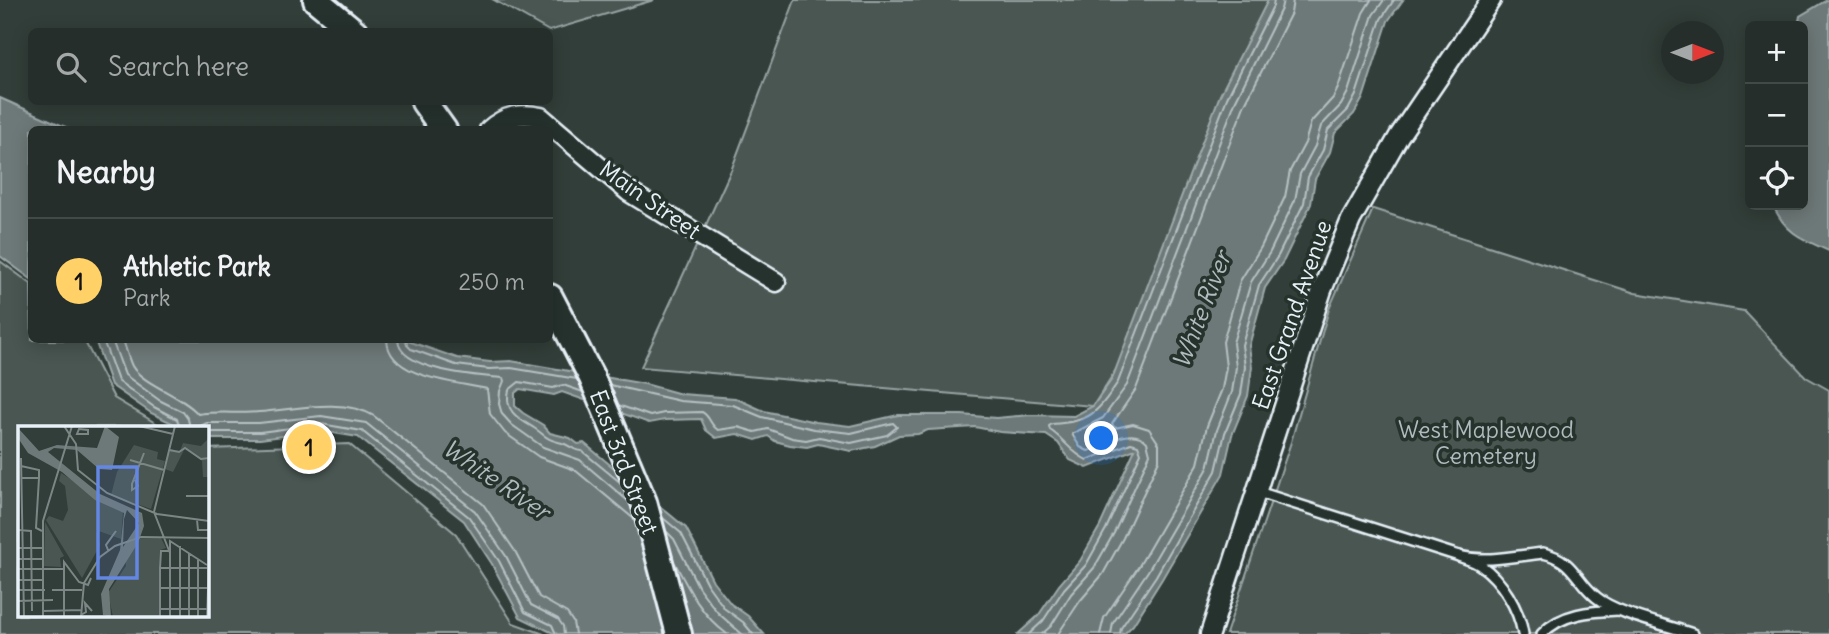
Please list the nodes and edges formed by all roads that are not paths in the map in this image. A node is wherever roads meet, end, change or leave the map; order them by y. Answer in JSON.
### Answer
{"nodes":[{"id":1,"x":316,"y":0,"type":"edge"},
{"id":2,"x":1491,"y":0,"type":"edge"},
{"id":3,"x":350,"y":28,"type":"edge"},
{"id":4,"x":426,"y":105,"type":"edge"},
{"id":5,"x":441,"y":126,"type":"edge"},
{"id":6,"x":494,"y":126,"type":"edge"},
{"id":7,"x":552,"y":126,"type":"edge"},
{"id":8,"x":553,"y":127,"type":"edge"},
{"id":9,"x":776,"y":282,"type":"dead end"},
{"id":10,"x":553,"y":303,"type":"edge"},
{"id":11,"x":1258,"y":492,"type":"junction"},
{"id":12,"x":1459,"y":556,"type":"junction"},
{"id":13,"x":1620,"y":610,"type":"junction"},
{"id":14,"x":679,"y":634,"type":"edge"},
{"id":15,"x":1210,"y":634,"type":"edge"},
{"id":16,"x":1523,"y":634,"type":"edge"},
{"id":17,"x":1542,"y":634,"type":"edge"},
{"id":18,"x":1693,"y":634,"type":"edge"}],
"edges":[{"from":1,"to":3,"type":"main road"},
{"from":2,"to":11,"type":"street","name":"East Grand Avenue"},
{"from":4,"to":5,"type":"main road"},
{"from":6,"to":7,"type":"street","name":"Main Street"},
{"from":8,"to":9,"type":"street","name":"Main Street"},
{"from":10,"to":14,"type":"main road","name":"East 3rd Street"},
{"from":11,"to":12,"type":"lane"},
{"from":11,"to":15,"type":"street","name":"East Grand Avenue"},
{"from":12,"to":13,"type":"lane"},
{"from":12,"to":16,"type":"lane"},
{"from":13,"to":17,"type":"lane"},
{"from":13,"to":18,"type":"lane"}]}
